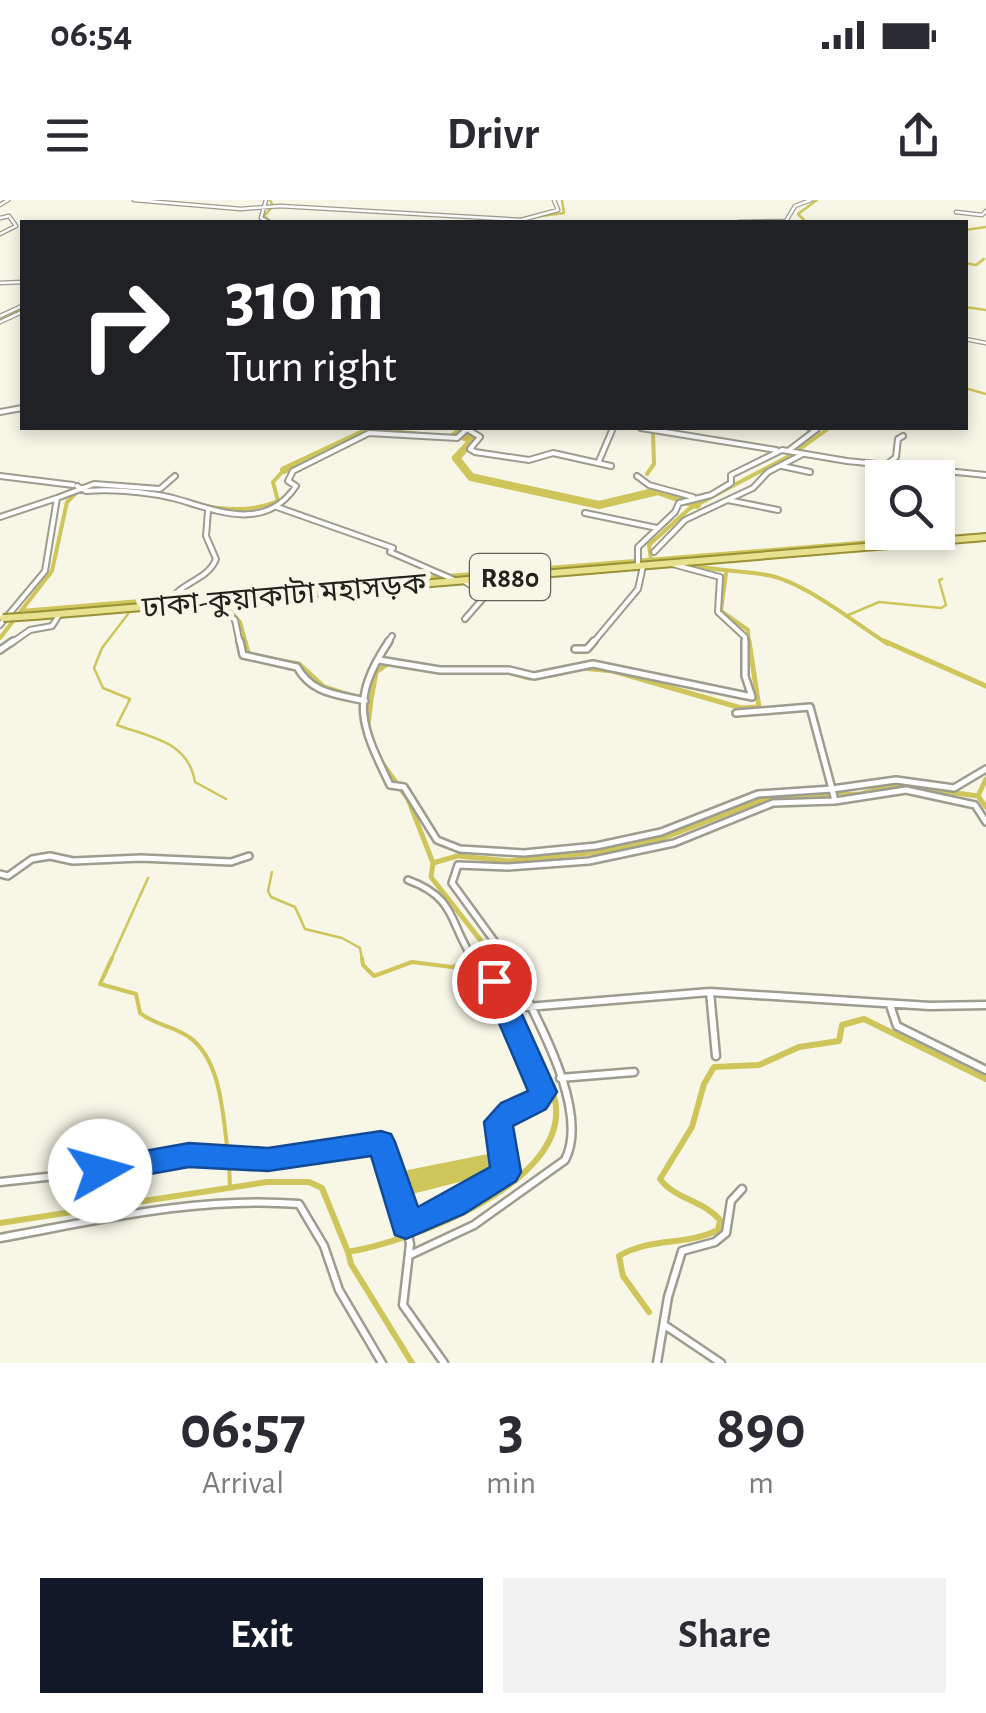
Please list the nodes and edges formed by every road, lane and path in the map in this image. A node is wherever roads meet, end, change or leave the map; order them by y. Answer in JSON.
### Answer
{"nodes":[{"id":1,"x":8,"y":200,"type":"edge"},
{"id":2,"x":134,"y":200,"type":"edge"},
{"id":3,"x":227,"y":200,"type":"edge"},
{"id":4,"x":266,"y":200,"type":"edge"},
{"id":5,"x":554,"y":200,"type":"edge"},
{"id":6,"x":811,"y":200,"type":"edge"},
{"id":7,"x":0,"y":205,"type":"edge"},
{"id":8,"x":219,"y":207,"type":"junction"},
{"id":9,"x":268,"y":207,"type":"junction"},
{"id":10,"x":986,"y":211,"type":"edge"},
{"id":11,"x":956,"y":212,"type":"dead end"},
{"id":12,"x":0,"y":218,"type":"edge"},
{"id":13,"x":264,"y":220,"type":"edge"},
{"id":14,"x":504,"y":220,"type":"edge"},
{"id":15,"x":523,"y":220,"type":"edge"},
{"id":16,"x":787,"y":220,"type":"edge"},
{"id":17,"x":0,"y":234,"type":"edge"},
{"id":18,"x":612,"y":430,"type":"edge"},
{"id":19,"x":653,"y":430,"type":"edge"},
{"id":20,"x":816,"y":430,"type":"edge"},
{"id":21,"x":465,"y":432,"type":"edge"},
{"id":22,"x":903,"y":436,"type":"dead end"},
{"id":23,"x":776,"y":450,"type":"junction"},
{"id":24,"x":788,"y":450,"type":"junction"},
{"id":25,"x":804,"y":454,"type":"junction"},
{"id":26,"x":892,"y":460,"type":"edge"},
{"id":27,"x":600,"y":462,"type":"junction"},
{"id":28,"x":865,"y":462,"type":"edge"},
{"id":29,"x":611,"y":466,"type":"dead end"},
{"id":30,"x":779,"y":466,"type":"junction"},
{"id":31,"x":955,"y":471,"type":"edge"},
{"id":32,"x":810,"y":472,"type":"dead end"},
{"id":33,"x":986,"y":474,"type":"edge"},
{"id":34,"x":0,"y":476,"type":"edge"},
{"id":35,"x":175,"y":476,"type":"dead end"},
{"id":36,"x":637,"y":476,"type":"dead end"},
{"id":37,"x":75,"y":486,"type":"junction"},
{"id":38,"x":57,"y":498,"type":"junction"},
{"id":39,"x":695,"y":498,"type":"junction"},
{"id":40,"x":725,"y":500,"type":"junction"},
{"id":41,"x":278,"y":508,"type":"junction"},
{"id":42,"x":778,"y":510,"type":"dead end"},
{"id":43,"x":208,"y":511,"type":"junction"},
{"id":44,"x":585,"y":513,"type":"dead end"},
{"id":45,"x":0,"y":517,"type":"edge"},
{"id":46,"x":657,"y":528,"type":"junction"},
{"id":47,"x":986,"y":538,"type":"edge"},
{"id":48,"x":654,"y":552,"type":"dead end"},
{"id":49,"x":671,"y":564,"type":"junction"},
{"id":50,"x":641,"y":566,"type":"junction"},
{"id":51,"x":460,"y":580,"type":"junction"},
{"id":52,"x":213,"y":600,"type":"junction"},
{"id":53,"x":168,"y":604,"type":"junction"},
{"id":54,"x":60,"y":613,"type":"junction"},
{"id":55,"x":465,"y":618,"type":"dead end"},
{"id":56,"x":1,"y":621,"type":"edge"},
{"id":57,"x":392,"y":636,"type":"dead end"},
{"id":58,"x":575,"y":649,"type":"dead end"},
{"id":59,"x":0,"y":650,"type":"edge"},
{"id":60,"x":379,"y":660,"type":"junction"},
{"id":61,"x":364,"y":701,"type":"junction"},
{"id":62,"x":736,"y":713,"type":"dead end"},
{"id":63,"x":986,"y":769,"type":"edge"},
{"id":64,"x":834,"y":795,"type":"junction"},
{"id":65,"x":986,"y":822,"type":"edge"},
{"id":66,"x":460,"y":848,"type":"junction"},
{"id":67,"x":249,"y":856,"type":"dead end"},
{"id":68,"x":458,"y":865,"type":"junction"},
{"id":69,"x":0,"y":874,"type":"edge"},
{"id":70,"x":408,"y":880,"type":"dead end"},
{"id":71,"x":710,"y":992,"type":"junction"},
{"id":72,"x":889,"y":1004,"type":"junction"},
{"id":73,"x":986,"y":1004,"type":"edge"},
{"id":74,"x":527,"y":1007,"type":"junction"},
{"id":75,"x":716,"y":1056,"type":"dead end"},
{"id":76,"x":986,"y":1070,"type":"edge"},
{"id":77,"x":634,"y":1072,"type":"dead end"},
{"id":78,"x":560,"y":1078,"type":"junction"},
{"id":79,"x":0,"y":1182,"type":"edge"},
{"id":80,"x":742,"y":1189,"type":"dead end"},
{"id":81,"x":406,"y":1226,"type":"junction"},
{"id":82,"x":0,"y":1238,"type":"edge"},
{"id":83,"x":410,"y":1255,"type":"junction"},
{"id":84,"x":666,"y":1326,"type":"junction"},
{"id":85,"x":382,"y":1363,"type":"edge"},
{"id":86,"x":444,"y":1363,"type":"edge"},
{"id":87,"x":657,"y":1363,"type":"edge"},
{"id":88,"x":721,"y":1363,"type":"edge"}],
"edges":[{"from":1,"to":7,"type":"street"},
{"from":2,"to":8,"type":"street"},
{"from":3,"to":8,"type":"street"},
{"from":4,"to":9,"type":"street"},
{"from":5,"to":15,"type":"street"},
{"from":6,"to":16,"type":"street"},
{"from":8,"to":9,"type":"street"},
{"from":9,"to":13,"type":"street"},
{"from":9,"to":14,"type":"street"},
{"from":10,"to":11,"type":"street"},
{"from":12,"to":17,"type":"street"},
{"from":18,"to":27,"type":"street"},
{"from":19,"to":23,"type":"street"},
{"from":20,"to":24,"type":"street"},
{"from":21,"to":27,"type":"street"},
{"from":21,"to":41,"type":"street"},
{"from":22,"to":26,"type":"street"},
{"from":23,"to":24,"type":"street"},
{"from":23,"to":39,"type":"street"},
{"from":24,"to":25,"type":"street"},
{"from":25,"to":28,"type":"street"},
{"from":25,"to":30,"type":"street"},
{"from":27,"to":29,"type":"street"},
{"from":30,"to":32,"type":"street"},
{"from":30,"to":40,"type":"street"},
{"from":31,"to":33,"type":"street"},
{"from":34,"to":37,"type":"street"},
{"from":35,"to":37,"type":"street"},
{"from":36,"to":39,"type":"street"},
{"from":37,"to":38,"type":"street"},
{"from":37,"to":43,"type":"street"},
{"from":38,"to":45,"type":"street"},
{"from":38,"to":56,"type":"street"},
{"from":39,"to":46,"type":"street"},
{"from":40,"to":42,"type":"street"},
{"from":40,"to":48,"type":"street"},
{"from":41,"to":43,"type":"street"},
{"from":41,"to":51,"type":"street"},
{"from":43,"to":53,"type":"street"},
{"from":44,"to":46,"type":"street"},
{"from":46,"to":50,"type":"street"},
{"from":47,"to":49,"type":"main road","name":"ঢাকা-কুয়াকাটা মহাসড়ক","number":"R880"},
{"from":49,"to":50,"type":"main road","name":"ঢাকা-কুয়াকাটা মহাসড়ক","number":"R880"},
{"from":49,"to":60,"type":"street"},
{"from":50,"to":51,"type":"main road","name":"ঢাকা-কুয়াকাটা মহাসড়ক","number":"R880"},
{"from":50,"to":58,"type":"street"},
{"from":51,"to":52,"type":"main road","name":"ঢাকা-কুয়াকাটা মহাসড়ক","number":"R880"},
{"from":51,"to":55,"type":"street"},
{"from":52,"to":53,"type":"main road","name":"ঢাকা-কুয়াকাটা মহাসড়ক","number":"R880"},
{"from":52,"to":61,"type":"street"},
{"from":53,"to":54,"type":"main road","name":"ঢাকা-কুয়াকাটা মহাসড়ক","number":"R880"},
{"from":54,"to":56,"type":"main road","name":"ঢাকা-কুয়াকাটা মহাসড়ক","number":"R880","bridge":true},
{"from":54,"to":59,"type":"street"},
{"from":57,"to":60,"type":"street"},
{"from":60,"to":61,"type":"street"},
{"from":61,"to":66,"type":"street"},
{"from":62,"to":64,"type":"street"},
{"from":63,"to":64,"type":"street"},
{"from":64,"to":65,"type":"street"},
{"from":64,"to":66,"type":"street"},
{"from":64,"to":68,"type":"street"},
{"from":66,"to":68,"type":"street"},
{"from":67,"to":69,"type":"street"},
{"from":68,"to":74,"type":"street"},
{"from":70,"to":81,"type":"street"},
{"from":71,"to":72,"type":"street"},
{"from":71,"to":74,"type":"street"},
{"from":71,"to":75,"type":"street"},
{"from":72,"to":73,"type":"street"},
{"from":72,"to":76,"type":"street"},
{"from":74,"to":78,"type":"street"},
{"from":77,"to":78,"type":"street"},
{"from":78,"to":83,"type":"street"},
{"from":79,"to":81,"type":"street"},
{"from":80,"to":84,"type":"street"},
{"from":81,"to":83,"type":"street"},
{"from":82,"to":85,"type":"street"},
{"from":83,"to":86,"type":"street"},
{"from":84,"to":87,"type":"street"},
{"from":84,"to":88,"type":"street"}]}
